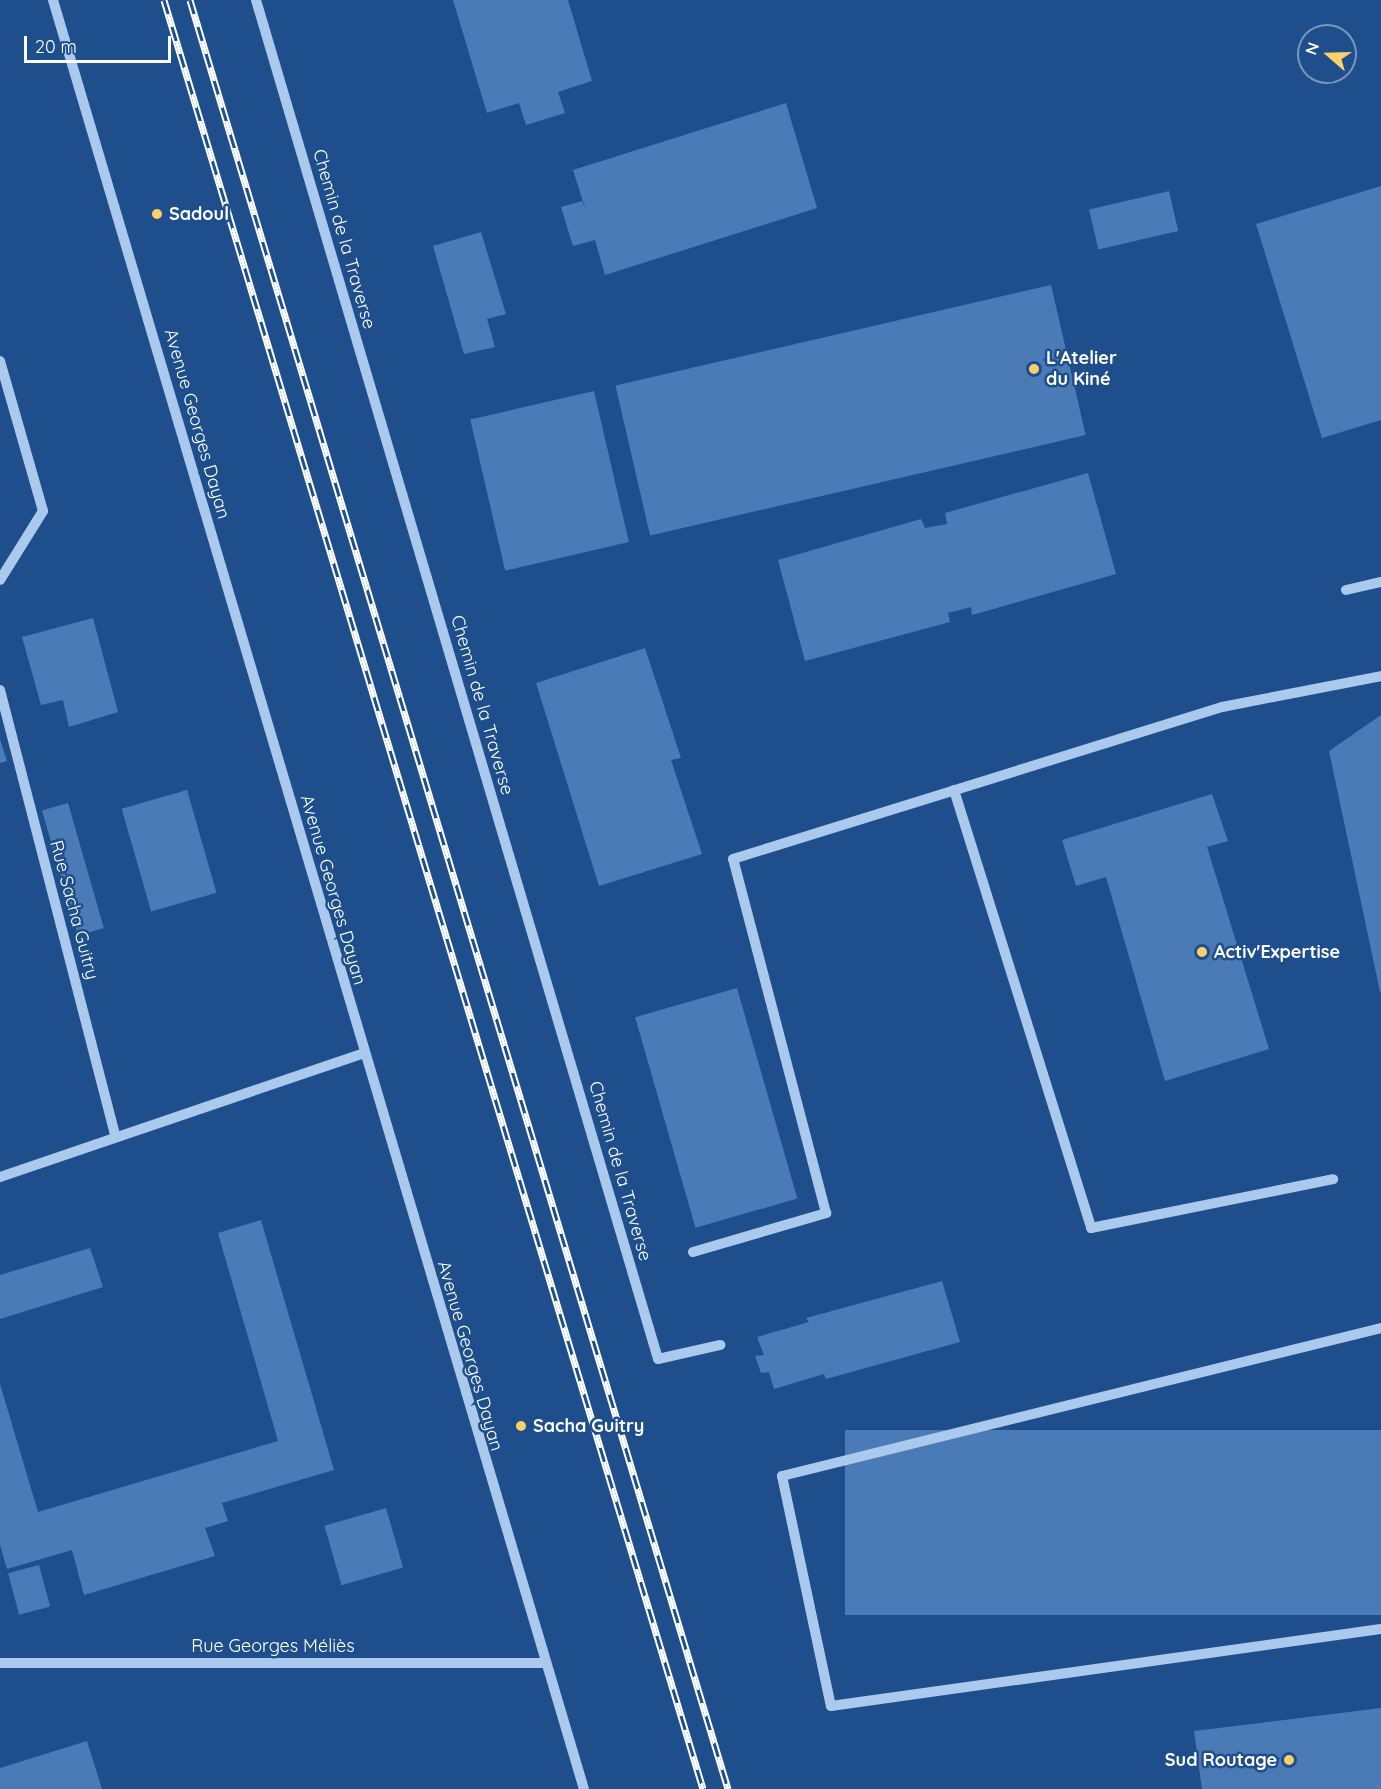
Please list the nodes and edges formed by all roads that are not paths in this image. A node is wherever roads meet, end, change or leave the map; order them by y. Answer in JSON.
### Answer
{"nodes":[{"id":1,"x":53,"y":0,"type":"edge"},
{"id":2,"x":256,"y":0,"type":"edge"},
{"id":3,"x":0,"y":361,"type":"edge"},
{"id":4,"x":0,"y":580,"type":"edge"},
{"id":5,"x":1381,"y":582,"type":"edge"},
{"id":6,"x":1346,"y":590,"type":"dead end"},
{"id":7,"x":1381,"y":676,"type":"edge"},
{"id":8,"x":0,"y":690,"type":"edge"},
{"id":9,"x":954,"y":790,"type":"junction"},
{"id":10,"x":364,"y":1053,"type":"junction"},
{"id":11,"x":116,"y":1137,"type":"junction"},
{"id":12,"x":0,"y":1177,"type":"edge"},
{"id":13,"x":1332,"y":1179,"type":"dead end"},
{"id":14,"x":693,"y":1252,"type":"dead end"},
{"id":15,"x":1381,"y":1328,"type":"edge"},
{"id":16,"x":720,"y":1345,"type":"dead end"},
{"id":17,"x":1381,"y":1629,"type":"edge"},
{"id":18,"x":0,"y":1663,"type":"edge"},
{"id":19,"x":546,"y":1663,"type":"junction"},
{"id":20,"x":584,"y":1789,"type":"edge"}],
"edges":[{"from":1,"to":10,"type":"street","name":"Avenue Georges Dayan"},
{"from":2,"to":16,"type":"street","name":"Chemin de la Traverse"},
{"from":3,"to":4,"type":"street"},
{"from":5,"to":6,"type":"street"},
{"from":7,"to":9,"type":"street"},
{"from":8,"to":11,"type":"street","name":"Rue Sacha Guitry"},
{"from":9,"to":13,"type":"street"},
{"from":9,"to":14,"type":"street"},
{"from":10,"to":11,"type":"street"},
{"from":10,"to":19,"type":"street","name":"Avenue Georges Dayan"},
{"from":11,"to":12,"type":"street"},
{"from":15,"to":17,"type":"street"},
{"from":18,"to":19,"type":"street","name":"Rue Georges Méliès"},
{"from":19,"to":20,"type":"street","name":"Avenue Georges Dayan"}]}
